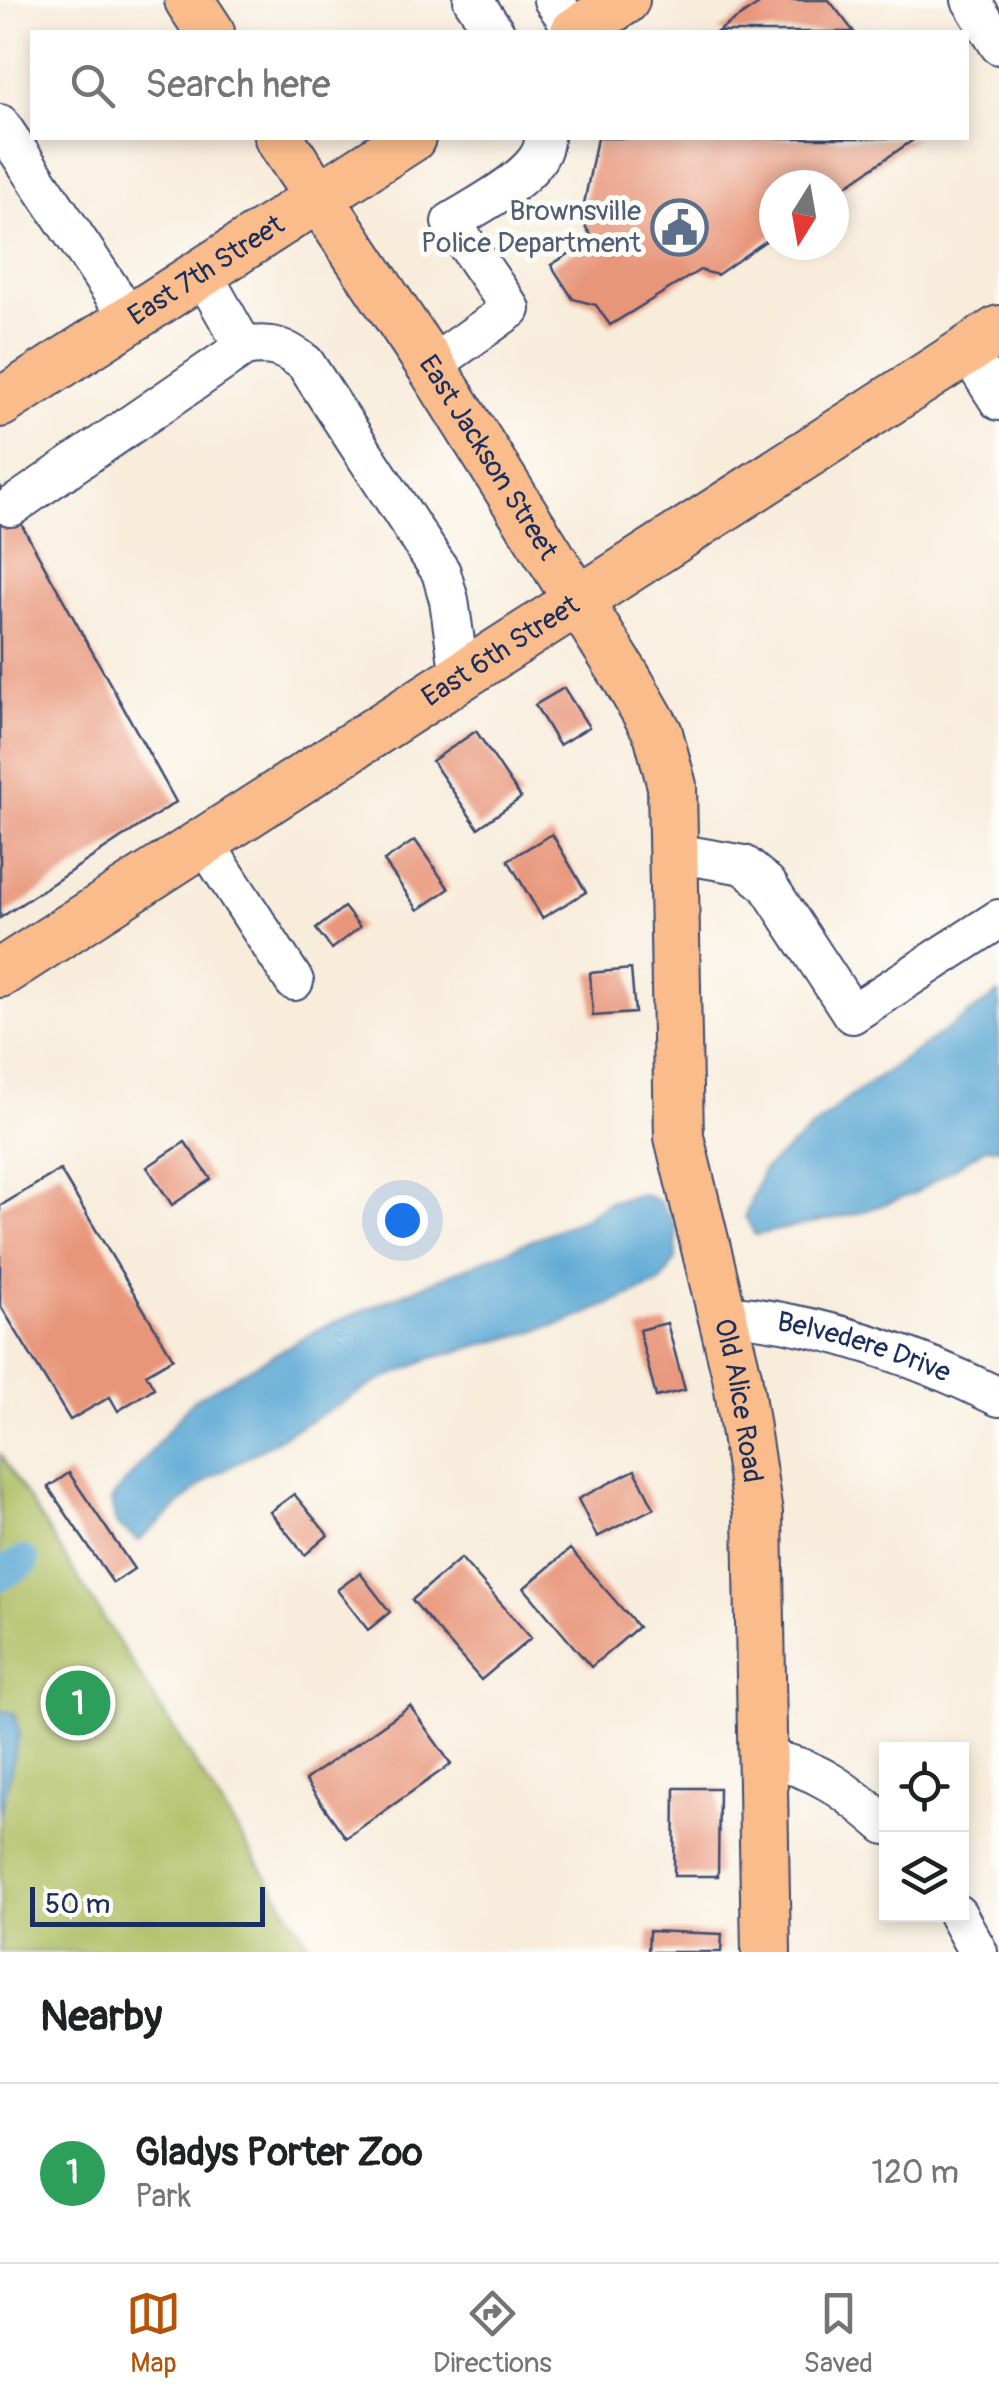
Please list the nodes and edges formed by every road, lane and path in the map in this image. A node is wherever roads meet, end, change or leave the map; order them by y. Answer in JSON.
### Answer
{"nodes":[{"id":1,"x":189,"y":0,"type":"edge"},
{"id":2,"x":473,"y":0,"type":"edge"},
{"id":3,"x":553,"y":0,"type":"edge"},
{"id":4,"x":625,"y":0,"type":"edge"},
{"id":5,"x":971,"y":0,"type":"edge"},
{"id":6,"x":209,"y":30,"type":"edge"},
{"id":7,"x":494,"y":30,"type":"edge"},
{"id":8,"x":575,"y":30,"type":"edge"},
{"id":9,"x":579,"y":30,"type":"edge"},
{"id":10,"x":999,"y":45,"type":"edge"},
{"id":11,"x":0,"y":124,"type":"edge"},
{"id":12,"x":279,"y":140,"type":"edge"},
{"id":13,"x":409,"y":140,"type":"edge"},
{"id":14,"x":544,"y":140,"type":"edge"},
{"id":15,"x":318,"y":198,"type":"junction"},
{"id":16,"x":202,"y":273,"type":"junction"},
{"id":17,"x":130,"y":319,"type":"junction"},
{"id":18,"x":983,"y":340,"type":"edge"},
{"id":19,"x":244,"y":348,"type":"junction"},
{"id":20,"x":431,"y":366,"type":"junction"},
{"id":21,"x":999,"y":401,"type":"edge"},
{"id":22,"x":0,"y":403,"type":"edge"},
{"id":23,"x":12,"y":507,"type":"dead end"},
{"id":24,"x":578,"y":601,"type":"junction"},
{"id":25,"x":460,"y":677,"type":"junction"},
{"id":26,"x":204,"y":842,"type":"junction"},
{"id":27,"x":675,"y":853,"type":"junction"},
{"id":28,"x":999,"y":919,"type":"edge"},
{"id":29,"x":0,"y":972,"type":"edge"},
{"id":30,"x":294,"y":981,"type":"dead end"},
{"id":31,"x":723,"y":1314,"type":"junction"},
{"id":32,"x":999,"y":1397,"type":"edge"},
{"id":33,"x":765,"y":1760,"type":"junction"},
{"id":34,"x":879,"y":1819,"type":"edge"},
{"id":35,"x":961,"y":1922,"type":"edge"},
{"id":36,"x":766,"y":1952,"type":"edge"},
{"id":37,"x":978,"y":1952,"type":"edge"}],
"edges":[{"from":1,"to":6,"type":"main road"},
{"from":2,"to":7,"type":"street"},
{"from":3,"to":8,"type":"street"},
{"from":4,"to":9,"type":"main road"},
{"from":5,"to":10,"type":"street"},
{"from":11,"to":17,"type":"street"},
{"from":12,"to":15,"type":"main road","name":"East Jackson Street"},
{"from":13,"to":15,"type":"main road","name":"East 7th Street"},
{"from":14,"to":20,"type":"street"},
{"from":15,"to":16,"type":"main road","name":"East 7th Street"},
{"from":15,"to":20,"type":"main road","name":"East Jackson Street"},
{"from":16,"to":17,"type":"main road","name":"East 7th Street"},
{"from":16,"to":19,"type":"street"},
{"from":17,"to":22,"type":"main road","name":"East 7th Street"},
{"from":18,"to":21,"type":"street"},
{"from":18,"to":24,"type":"main road","name":"East 6th Street"},
{"from":19,"to":23,"type":"street"},
{"from":19,"to":25,"type":"street"},
{"from":20,"to":24,"type":"main road","name":"East Jackson Street"},
{"from":24,"to":25,"type":"main road","name":"East 6th Street"},
{"from":24,"to":27,"type":"main road","name":"East Jackson Street"},
{"from":25,"to":26,"type":"main road","name":"East 6th Street"},
{"from":26,"to":29,"type":"main road","name":"East 6th Street"},
{"from":26,"to":30,"type":"street"},
{"from":27,"to":28,"type":"street"},
{"from":27,"to":31,"type":"main road","name":"Old Alice Road"},
{"from":31,"to":32,"type":"street","name":"Belvedere Drive"},
{"from":31,"to":33,"type":"main road","name":"Old Alice Road"},
{"from":33,"to":34,"type":"street"},
{"from":33,"to":36,"type":"main road","name":"Old Alice Road"},
{"from":35,"to":37,"type":"street"}]}
